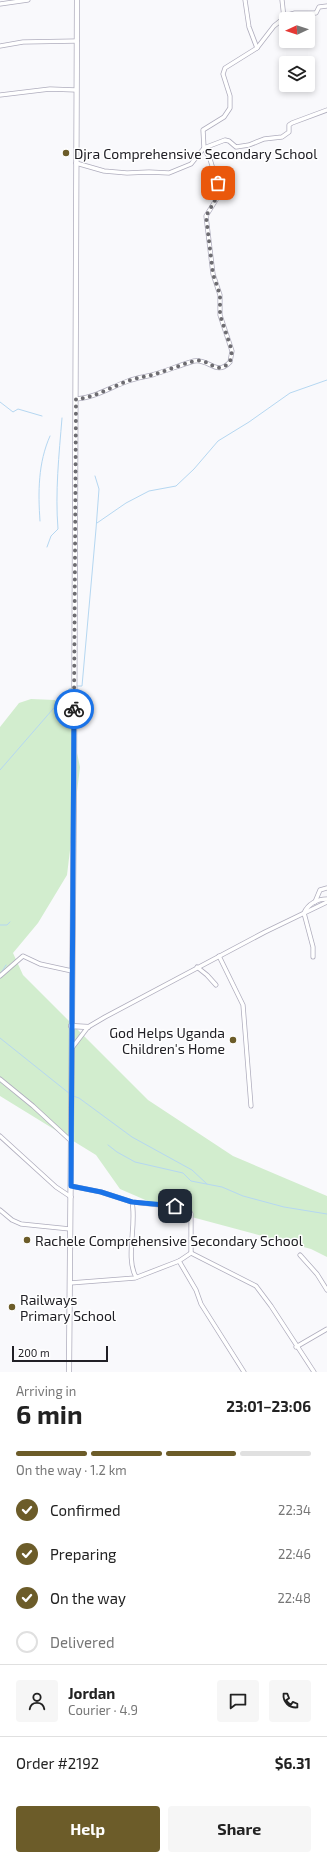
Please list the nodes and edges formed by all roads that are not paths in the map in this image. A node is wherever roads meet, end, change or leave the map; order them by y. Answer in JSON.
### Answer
{"nodes":[{"id":1,"x":28,"y":0,"type":"edge"},
{"id":2,"x":77,"y":0,"type":"edge"},
{"id":3,"x":245,"y":0,"type":"edge"},
{"id":4,"x":282,"y":0,"type":"edge"},
{"id":5,"x":0,"y":4,"type":"edge"},
{"id":6,"x":327,"y":6,"type":"edge"},
{"id":7,"x":283,"y":12,"type":"edge"},
{"id":8,"x":315,"y":13,"type":"edge"},
{"id":9,"x":279,"y":22,"type":"edge"},
{"id":10,"x":77,"y":41,"type":"junction"},
{"id":11,"x":0,"y":46,"type":"edge"},
{"id":12,"x":257,"y":48,"type":"junction"},
{"id":13,"x":76,"y":90,"type":"junction"},
{"id":14,"x":0,"y":96,"type":"edge"},
{"id":15,"x":327,"y":110,"type":"edge"},
{"id":16,"x":204,"y":148,"type":"junction"},
{"id":17,"x":76,"y":163,"type":"junction"},
{"id":18,"x":76,"y":399,"type":"junction"},
{"id":19,"x":327,"y":888,"type":"edge"},
{"id":20,"x":327,"y":901,"type":"edge"},
{"id":21,"x":315,"y":902,"type":"junction"},
{"id":22,"x":304,"y":913,"type":"junction"},
{"id":23,"x":219,"y":956,"type":"junction"},
{"id":24,"x":314,"y":957,"type":"dead end"},
{"id":25,"x":197,"y":967,"type":"junction"},
{"id":26,"x":72,"y":971,"type":"junction"},
{"id":27,"x":0,"y":976,"type":"edge"},
{"id":28,"x":216,"y":985,"type":"dead end"},
{"id":29,"x":71,"y":1026,"type":"junction"},
{"id":30,"x":88,"y":1027,"type":"junction"},
{"id":31,"x":71,"y":1048,"type":"junction"},
{"id":32,"x":0,"y":1079,"type":"edge"},
{"id":33,"x":251,"y":1106,"type":"dead end"},
{"id":34,"x":0,"y":1136,"type":"edge"},
{"id":35,"x":71,"y":1141,"type":"junction"},
{"id":36,"x":71,"y":1186,"type":"junction"},
{"id":37,"x":71,"y":1197,"type":"junction"},
{"id":38,"x":132,"y":1202,"type":"junction"},
{"id":39,"x":0,"y":1210,"type":"edge"},
{"id":40,"x":70,"y":1229,"type":"junction"},
{"id":41,"x":190,"y":1253,"type":"junction"},
{"id":42,"x":300,"y":1255,"type":"dead end"},
{"id":43,"x":179,"y":1261,"type":"junction"},
{"id":44,"x":136,"y":1277,"type":"junction"},
{"id":45,"x":70,"y":1284,"type":"junction"},
{"id":46,"x":327,"y":1290,"type":"edge"},
{"id":47,"x":327,"y":1329,"type":"edge"},
{"id":48,"x":296,"y":1347,"type":"junction"},
{"id":49,"x":69,"y":1372,"type":"edge"},
{"id":50,"x":244,"y":1372,"type":"edge"},
{"id":51,"x":314,"y":1372,"type":"edge"}],
"edges":[{"from":1,"to":5,"type":"street"},
{"from":2,"to":10,"type":"main road"},
{"from":3,"to":12,"type":"street"},
{"from":4,"to":7,"type":"street"},
{"from":6,"to":8,"type":"street"},
{"from":9,"to":12,"type":"street"},
{"from":10,"to":11,"type":"street"},
{"from":10,"to":13,"type":"main road"},
{"from":12,"to":16,"type":"street"},
{"from":13,"to":14,"type":"street"},
{"from":13,"to":17,"type":"main road"},
{"from":15,"to":16,"type":"street"},
{"from":16,"to":17,"type":"street"},
{"from":16,"to":18,"type":"street"},
{"from":17,"to":18,"type":"main road"},
{"from":18,"to":26,"type":"main road"},
{"from":19,"to":21,"type":"street"},
{"from":20,"to":21,"type":"street"},
{"from":20,"to":22,"type":"street"},
{"from":21,"to":22,"type":"street"},
{"from":22,"to":23,"type":"street"},
{"from":22,"to":24,"type":"street"},
{"from":23,"to":25,"type":"street"},
{"from":23,"to":33,"type":"street"},
{"from":25,"to":28,"type":"street"},
{"from":25,"to":30,"type":"street"},
{"from":26,"to":27,"type":"street"},
{"from":26,"to":29,"type":"main road"},
{"from":29,"to":30,"type":"main road"},
{"from":29,"to":31,"type":"main road"},
{"from":30,"to":31,"type":"street"},
{"from":31,"to":35,"type":"main road"},
{"from":32,"to":35,"type":"street"},
{"from":34,"to":37,"type":"street"},
{"from":35,"to":36,"type":"main road"},
{"from":36,"to":37,"type":"main road"},
{"from":36,"to":38,"type":"street"},
{"from":37,"to":40,"type":"main road"},
{"from":38,"to":41,"type":"street"},
{"from":38,"to":44,"type":"street"},
{"from":39,"to":40,"type":"street"},
{"from":40,"to":45,"type":"main road"},
{"from":41,"to":43,"type":"street"},
{"from":41,"to":48,"type":"street"},
{"from":42,"to":46,"type":"street"},
{"from":43,"to":44,"type":"street"},
{"from":43,"to":50,"type":"street"},
{"from":44,"to":45,"type":"street"},
{"from":45,"to":49,"type":"main road"},
{"from":47,"to":48,"type":"street"},
{"from":48,"to":51,"type":"street"}]}
